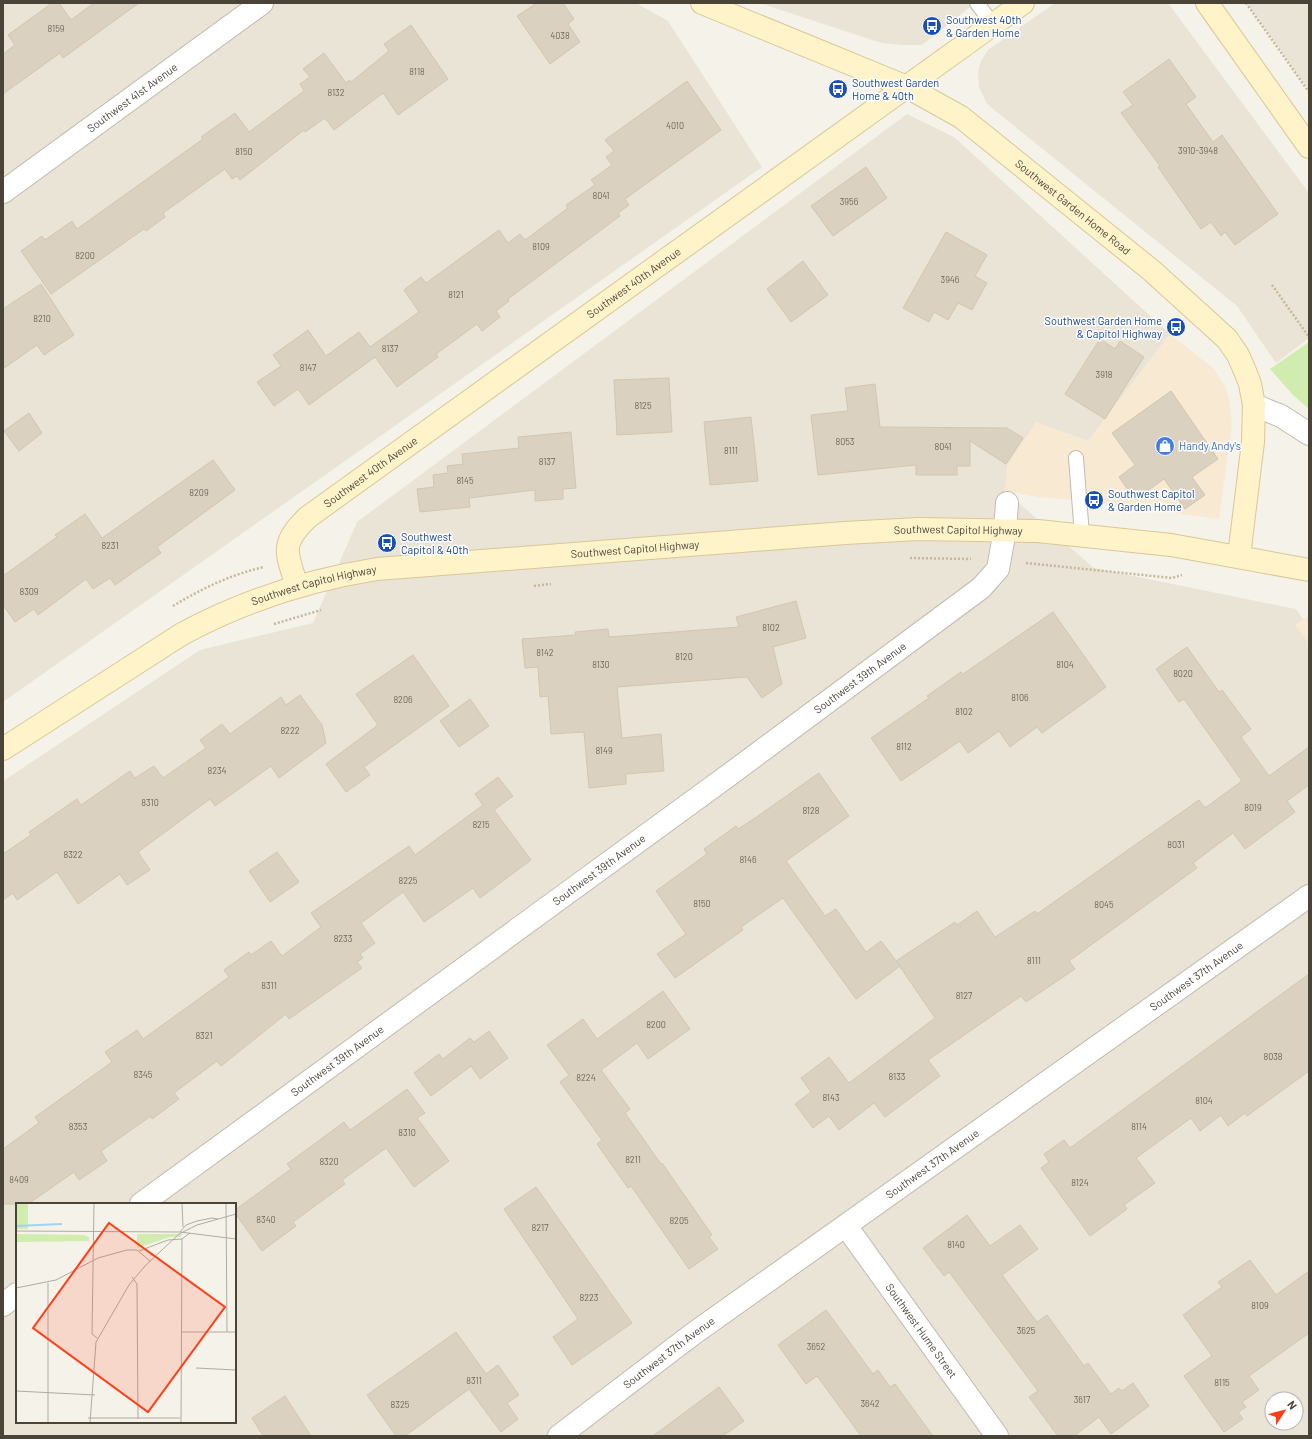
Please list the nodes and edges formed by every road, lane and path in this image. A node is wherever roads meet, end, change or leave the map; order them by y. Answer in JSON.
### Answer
{"nodes":[{"id":1,"x":262,"y":3,"type":"edge"},
{"id":2,"x":702,"y":3,"type":"edge"},
{"id":3,"x":977,"y":3,"type":"edge"},
{"id":4,"x":1023,"y":3,"type":"edge"},
{"id":5,"x":1207,"y":3,"type":"edge"},
{"id":6,"x":1246,"y":3,"type":"edge"},
{"id":7,"x":993,"y":25,"type":"junction"},
{"id":8,"x":907,"y":87,"type":"junction"},
{"id":9,"x":1309,"y":92,"type":"edge"},
{"id":10,"x":1309,"y":147,"type":"edge"},
{"id":11,"x":3,"y":192,"type":"edge"},
{"id":12,"x":1272,"y":285,"type":"dead end"},
{"id":13,"x":1309,"y":337,"type":"edge"},
{"id":14,"x":1254,"y":405,"type":"junction"},
{"id":15,"x":1309,"y":434,"type":"edge"},
{"id":16,"x":1076,"y":458,"type":"dead end"},
{"id":17,"x":1007,"y":503,"type":"dead end"},
{"id":18,"x":1005,"y":530,"type":"junction"},
{"id":19,"x":1082,"y":536,"type":"junction"},
{"id":20,"x":1239,"y":556,"type":"junction"},
{"id":21,"x":907,"y":558,"type":"dead end"},
{"id":22,"x":978,"y":559,"type":"dead end"},
{"id":23,"x":1022,"y":563,"type":"dead end"},
{"id":24,"x":1301,"y":568,"type":"edge"},
{"id":25,"x":1172,"y":578,"type":"dead end"},
{"id":26,"x":548,"y":585,"type":"dead end"},
{"id":27,"x":297,"y":586,"type":"junction"},
{"id":28,"x":532,"y":586,"type":"dead end"},
{"id":29,"x":326,"y":609,"type":"dead end"},
{"id":30,"x":280,"y":623,"type":"dead end"},
{"id":31,"x":3,"y":749,"type":"edge"},
{"id":32,"x":1309,"y":896,"type":"edge"},
{"id":33,"x":142,"y":1203,"type":"edge"},
{"id":34,"x":846,"y":1226,"type":"junction"},
{"id":35,"x":16,"y":1295,"type":"edge"},
{"id":36,"x":3,"y":1305,"type":"edge"},
{"id":37,"x":559,"y":1436,"type":"edge"},
{"id":38,"x":997,"y":1436,"type":"edge"}],
"edges":[{"from":1,"to":11,"type":"street","name":"Southwest 41st Avenue"},
{"from":2,"to":8,"type":"street","name":"Southwest Garden Home Road"},
{"from":3,"to":7,"type":"lane"},
{"from":4,"to":7,"type":"street","name":"Southwest 40th Avenue"},
{"from":5,"to":10,"type":"street"},
{"from":6,"to":9,"type":"path"},
{"from":7,"to":8,"type":"street","name":"Southwest 40th Avenue"},
{"from":8,"to":14,"type":"street","name":"Southwest Garden Home Road"},
{"from":8,"to":27,"type":"street","name":"Southwest 40th Avenue"},
{"from":12,"to":13,"type":"path"},
{"from":14,"to":15,"type":"street"},
{"from":14,"to":20,"type":"street","name":"Southwest Garden Home Road"},
{"from":16,"to":19,"type":"lane"},
{"from":17,"to":18,"type":"street","name":"Southwest 39th Avenue"},
{"from":18,"to":19,"type":"street","name":"Southwest Capitol Highway"},
{"from":18,"to":27,"type":"street","name":"Southwest Capitol Highway"},
{"from":18,"to":33,"type":"street","name":"Southwest 39th Avenue"},
{"from":19,"to":20,"type":"street","name":"Southwest Capitol Highway"},
{"from":20,"to":24,"type":"street","name":"Southwest Capitol Highway"},
{"from":21,"to":22,"type":"path"},
{"from":23,"to":25,"type":"path"},
{"from":26,"to":28,"type":"path"},
{"from":27,"to":31,"type":"street","name":"Southwest Capitol Highway"},
{"from":29,"to":30,"type":"path"},
{"from":32,"to":34,"type":"street","name":"Southwest 37th Avenue"},
{"from":34,"to":37,"type":"street","name":"Southwest 37th Avenue"},
{"from":34,"to":38,"type":"street","name":"Southwest Hume Street"},
{"from":35,"to":36,"type":"street"}]}
